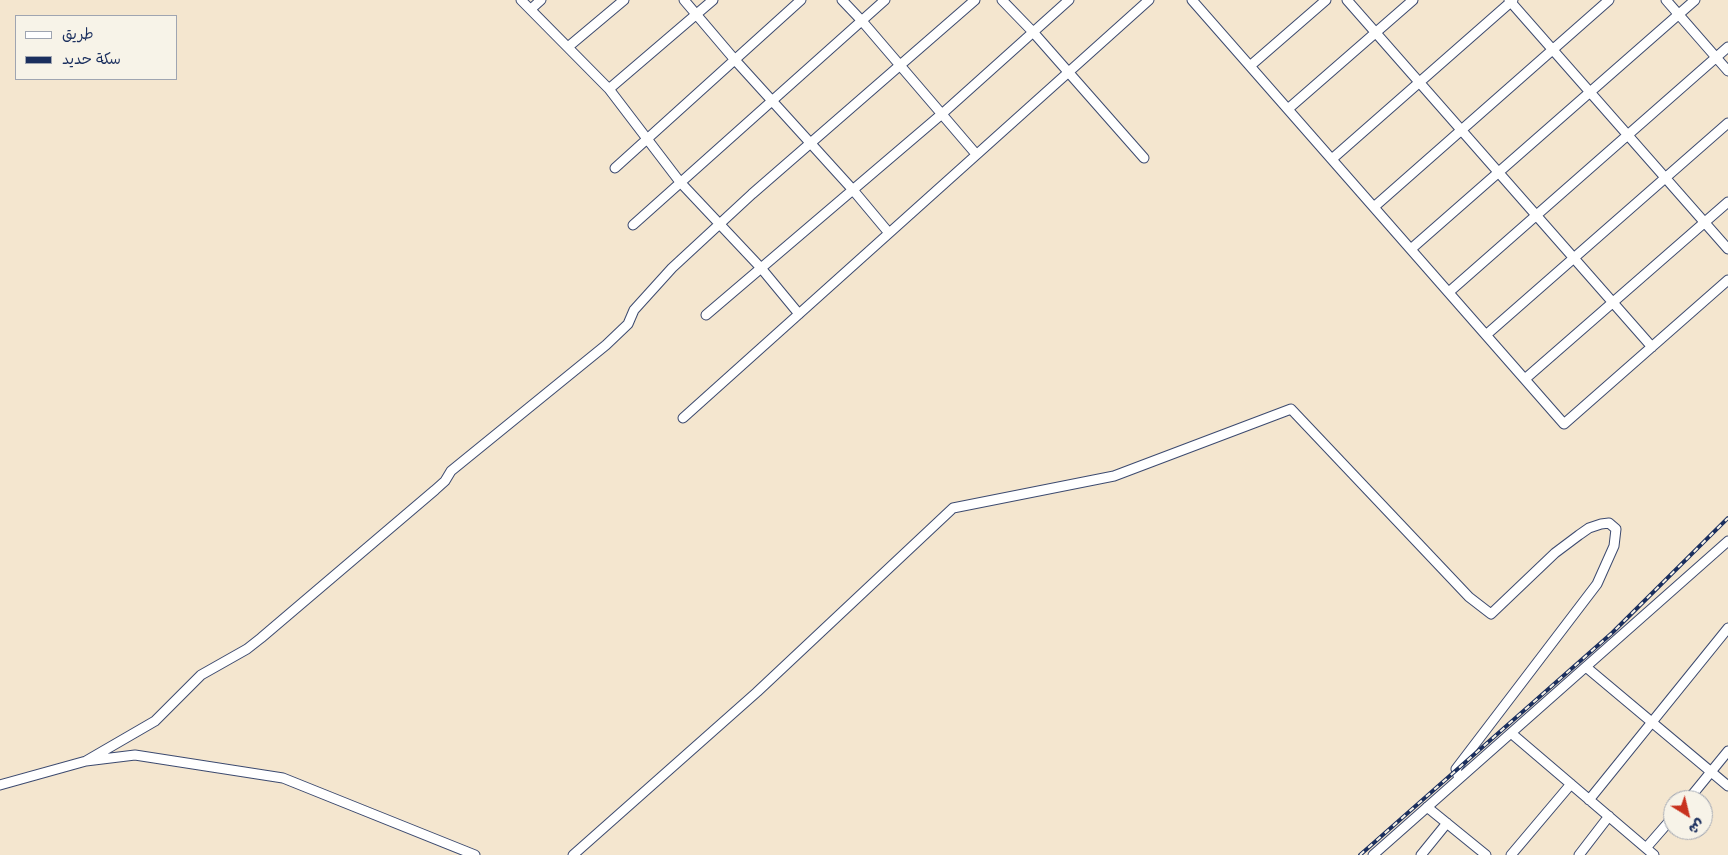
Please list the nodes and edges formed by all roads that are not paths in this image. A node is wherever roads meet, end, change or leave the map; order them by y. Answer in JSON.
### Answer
{"nodes":[{"id":1,"x":522,"y":0,"type":"edge"},
{"id":2,"x":541,"y":0,"type":"edge"},
{"id":3,"x":624,"y":0,"type":"edge"},
{"id":4,"x":684,"y":0,"type":"edge"},
{"id":5,"x":713,"y":0,"type":"edge"},
{"id":6,"x":801,"y":0,"type":"edge"},
{"id":7,"x":842,"y":0,"type":"edge"},
{"id":8,"x":885,"y":0,"type":"edge"},
{"id":9,"x":975,"y":0,"type":"edge"},
{"id":10,"x":1002,"y":0,"type":"edge"},
{"id":11,"x":1069,"y":0,"type":"edge"},
{"id":12,"x":1149,"y":0,"type":"edge"},
{"id":13,"x":1192,"y":0,"type":"edge"},
{"id":14,"x":1326,"y":0,"type":"edge"},
{"id":15,"x":1347,"y":0,"type":"edge"},
{"id":16,"x":1413,"y":0,"type":"edge"},
{"id":17,"x":1609,"y":0,"type":"edge"},
{"id":18,"x":1666,"y":0,"type":"edge"},
{"id":19,"x":1695,"y":0,"type":"edge"},
{"id":20,"x":1511,"y":1,"type":"edge"},
{"id":21,"x":531,"y":9,"type":"junction"},
{"id":22,"x":696,"y":14,"type":"junction"},
{"id":23,"x":1679,"y":14,"type":"junction"},
{"id":24,"x":862,"y":20,"type":"junction"},
{"id":25,"x":1033,"y":32,"type":"junction"},
{"id":26,"x":1376,"y":33,"type":"junction"},
{"id":27,"x":568,"y":47,"type":"junction"},
{"id":28,"x":1728,"y":47,"type":"edge"},
{"id":29,"x":1553,"y":50,"type":"junction"},
{"id":30,"x":1716,"y":57,"type":"junction"},
{"id":31,"x":735,"y":60,"type":"junction"},
{"id":32,"x":900,"y":65,"type":"junction"},
{"id":33,"x":1250,"y":66,"type":"junction"},
{"id":34,"x":1728,"y":71,"type":"edge"},
{"id":35,"x":1068,"y":72,"type":"junction"},
{"id":36,"x":1420,"y":82,"type":"junction"},
{"id":37,"x":609,"y":89,"type":"junction"},
{"id":38,"x":1590,"y":92,"type":"junction"},
{"id":39,"x":772,"y":101,"type":"junction"},
{"id":40,"x":1288,"y":109,"type":"junction"},
{"id":41,"x":943,"y":113,"type":"junction"},
{"id":42,"x":1728,"y":123,"type":"edge"},
{"id":43,"x":1461,"y":130,"type":"junction"},
{"id":44,"x":1628,"y":135,"type":"junction"},
{"id":45,"x":647,"y":139,"type":"junction"},
{"id":46,"x":810,"y":143,"type":"junction"},
{"id":47,"x":976,"y":154,"type":"junction"},
{"id":48,"x":1144,"y":158,"type":"dead end"},
{"id":49,"x":1332,"y":159,"type":"junction"},
{"id":50,"x":615,"y":168,"type":"dead end"},
{"id":51,"x":1498,"y":173,"type":"junction"},
{"id":52,"x":1666,"y":178,"type":"junction"},
{"id":53,"x":680,"y":182,"type":"junction"},
{"id":54,"x":853,"y":190,"type":"junction"},
{"id":55,"x":1728,"y":202,"type":"edge"},
{"id":56,"x":1374,"y":206,"type":"junction"},
{"id":57,"x":1536,"y":216,"type":"junction"},
{"id":58,"x":1704,"y":222,"type":"junction"},
{"id":59,"x":720,"y":224,"type":"junction"},
{"id":60,"x":633,"y":225,"type":"dead end"},
{"id":61,"x":889,"y":233,"type":"junction"},
{"id":62,"x":1411,"y":249,"type":"junction"},
{"id":63,"x":1728,"y":249,"type":"edge"},
{"id":64,"x":1574,"y":258,"type":"junction"},
{"id":65,"x":761,"y":268,"type":"junction"},
{"id":66,"x":1728,"y":280,"type":"edge"},
{"id":67,"x":1449,"y":292,"type":"junction"},
{"id":68,"x":1613,"y":303,"type":"junction"},
{"id":69,"x":799,"y":314,"type":"junction"},
{"id":70,"x":706,"y":315,"type":"dead end"},
{"id":71,"x":1486,"y":335,"type":"junction"},
{"id":72,"x":1652,"y":347,"type":"junction"},
{"id":73,"x":1525,"y":379,"type":"junction"},
{"id":74,"x":683,"y":418,"type":"dead end"},
{"id":75,"x":1728,"y":541,"type":"edge"},
{"id":76,"x":1728,"y":628,"type":"edge"},
{"id":77,"x":1586,"y":667,"type":"junction"},
{"id":78,"x":1652,"y":723,"type":"junction"},
{"id":79,"x":1511,"y":733,"type":"junction"},
{"id":80,"x":1728,"y":751,"type":"edge"},
{"id":81,"x":86,"y":761,"type":"junction"},
{"id":82,"x":1712,"y":772,"type":"junction"},
{"id":83,"x":1458,"y":780,"type":"junction"},
{"id":84,"x":1570,"y":784,"type":"junction"},
{"id":85,"x":0,"y":785,"type":"edge"},
{"id":86,"x":1728,"y":786,"type":"edge"},
{"id":87,"x":1697,"y":790,"type":"edge"},
{"id":88,"x":1589,"y":800,"type":"junction"},
{"id":89,"x":1427,"y":807,"type":"junction"},
{"id":90,"x":1609,"y":816,"type":"junction"},
{"id":91,"x":1447,"y":823,"type":"junction"},
{"id":92,"x":1663,"y":828,"type":"edge"},
{"id":93,"x":1646,"y":848,"type":"junction"},
{"id":94,"x":475,"y":855,"type":"edge"},
{"id":95,"x":573,"y":855,"type":"edge"},
{"id":96,"x":1373,"y":855,"type":"edge"},
{"id":97,"x":1421,"y":855,"type":"edge"},
{"id":98,"x":1486,"y":855,"type":"edge"},
{"id":99,"x":1511,"y":855,"type":"edge"},
{"id":100,"x":1579,"y":855,"type":"edge"},
{"id":101,"x":1654,"y":855,"type":"edge"}],
"edges":[{"from":1,"to":21,"type":"street"},
{"from":2,"to":21,"type":"street"},
{"from":3,"to":27,"type":"street"},
{"from":4,"to":22,"type":"street"},
{"from":5,"to":22,"type":"street"},
{"from":6,"to":31,"type":"street"},
{"from":7,"to":24,"type":"street"},
{"from":8,"to":24,"type":"street"},
{"from":9,"to":32,"type":"street"},
{"from":10,"to":25,"type":"street"},
{"from":11,"to":25,"type":"street"},
{"from":12,"to":35,"type":"street"},
{"from":13,"to":33,"type":"street"},
{"from":14,"to":33,"type":"street"},
{"from":15,"to":26,"type":"street"},
{"from":16,"to":26,"type":"street"},
{"from":17,"to":29,"type":"street"},
{"from":18,"to":23,"type":"street"},
{"from":19,"to":23,"type":"street"},
{"from":20,"to":29,"type":"street"},
{"from":20,"to":36,"type":"street"},
{"from":21,"to":27,"type":"street"},
{"from":22,"to":31,"type":"street"},
{"from":22,"to":37,"type":"street"},
{"from":23,"to":30,"type":"street"},
{"from":23,"to":38,"type":"street"},
{"from":24,"to":32,"type":"street"},
{"from":24,"to":39,"type":"street"},
{"from":25,"to":35,"type":"street"},
{"from":25,"to":41,"type":"street"},
{"from":26,"to":36,"type":"street"},
{"from":26,"to":40,"type":"street"},
{"from":27,"to":37,"type":"street"},
{"from":28,"to":30,"type":"street"},
{"from":29,"to":38,"type":"street"},
{"from":29,"to":43,"type":"street"},
{"from":30,"to":34,"type":"street"},
{"from":30,"to":44,"type":"street"},
{"from":31,"to":39,"type":"street"},
{"from":31,"to":45,"type":"street"},
{"from":32,"to":41,"type":"street"},
{"from":32,"to":46,"type":"street"},
{"from":33,"to":40,"type":"street"},
{"from":35,"to":47,"type":"street"},
{"from":35,"to":48,"type":"street"},
{"from":36,"to":43,"type":"street"},
{"from":36,"to":49,"type":"street"},
{"from":37,"to":45,"type":"street"},
{"from":38,"to":44,"type":"street"},
{"from":38,"to":51,"type":"street"},
{"from":39,"to":46,"type":"street"},
{"from":39,"to":53,"type":"street"},
{"from":40,"to":49,"type":"street"},
{"from":41,"to":47,"type":"street"},
{"from":41,"to":54,"type":"street"},
{"from":42,"to":52,"type":"street"},
{"from":43,"to":51,"type":"street"},
{"from":43,"to":56,"type":"street"},
{"from":44,"to":52,"type":"street"},
{"from":44,"to":57,"type":"street"},
{"from":45,"to":50,"type":"street"},
{"from":45,"to":53,"type":"street"},
{"from":46,"to":54,"type":"street"},
{"from":46,"to":59,"type":"street"},
{"from":47,"to":61,"type":"street"},
{"from":49,"to":56,"type":"street"},
{"from":51,"to":57,"type":"street"},
{"from":51,"to":62,"type":"street"},
{"from":52,"to":58,"type":"street"},
{"from":52,"to":64,"type":"street"},
{"from":53,"to":59,"type":"street"},
{"from":53,"to":60,"type":"street"},
{"from":54,"to":61,"type":"street"},
{"from":54,"to":65,"type":"street"},
{"from":55,"to":58,"type":"street"},
{"from":56,"to":62,"type":"street"},
{"from":57,"to":64,"type":"street"},
{"from":57,"to":67,"type":"street"},
{"from":58,"to":63,"type":"street"},
{"from":58,"to":68,"type":"street"},
{"from":59,"to":65,"type":"street"},
{"from":59,"to":81,"type":"street"},
{"from":61,"to":69,"type":"street"},
{"from":62,"to":67,"type":"street"},
{"from":64,"to":68,"type":"street"},
{"from":64,"to":71,"type":"street"},
{"from":65,"to":69,"type":"street"},
{"from":65,"to":70,"type":"street"},
{"from":66,"to":72,"type":"street"},
{"from":67,"to":71,"type":"street"},
{"from":68,"to":72,"type":"street"},
{"from":68,"to":73,"type":"street"},
{"from":69,"to":74,"type":"street"},
{"from":71,"to":73,"type":"street"},
{"from":72,"to":73,"type":"street"},
{"from":75,"to":77,"type":"street"},
{"from":76,"to":78,"type":"street"},
{"from":77,"to":78,"type":"street"},
{"from":77,"to":79,"type":"street"},
{"from":78,"to":82,"type":"street"},
{"from":78,"to":88,"type":"street"},
{"from":79,"to":83,"type":"street"},
{"from":79,"to":84,"type":"street"},
{"from":80,"to":82,"type":"street"},
{"from":81,"to":85,"type":"street"},
{"from":81,"to":94,"type":"street"},
{"from":82,"to":86,"type":"street"},
{"from":82,"to":87,"type":"street"},
{"from":83,"to":89,"type":"street"},
{"from":83,"to":95,"type":"street"},
{"from":84,"to":88,"type":"street"},
{"from":84,"to":99,"type":"street"},
{"from":88,"to":90,"type":"street"},
{"from":89,"to":91,"type":"street"},
{"from":89,"to":96,"type":"street"},
{"from":90,"to":93,"type":"street"},
{"from":90,"to":100,"type":"street"},
{"from":91,"to":97,"type":"street"},
{"from":91,"to":98,"type":"street"},
{"from":92,"to":93,"type":"street"},
{"from":93,"to":101,"type":"street"}]}
